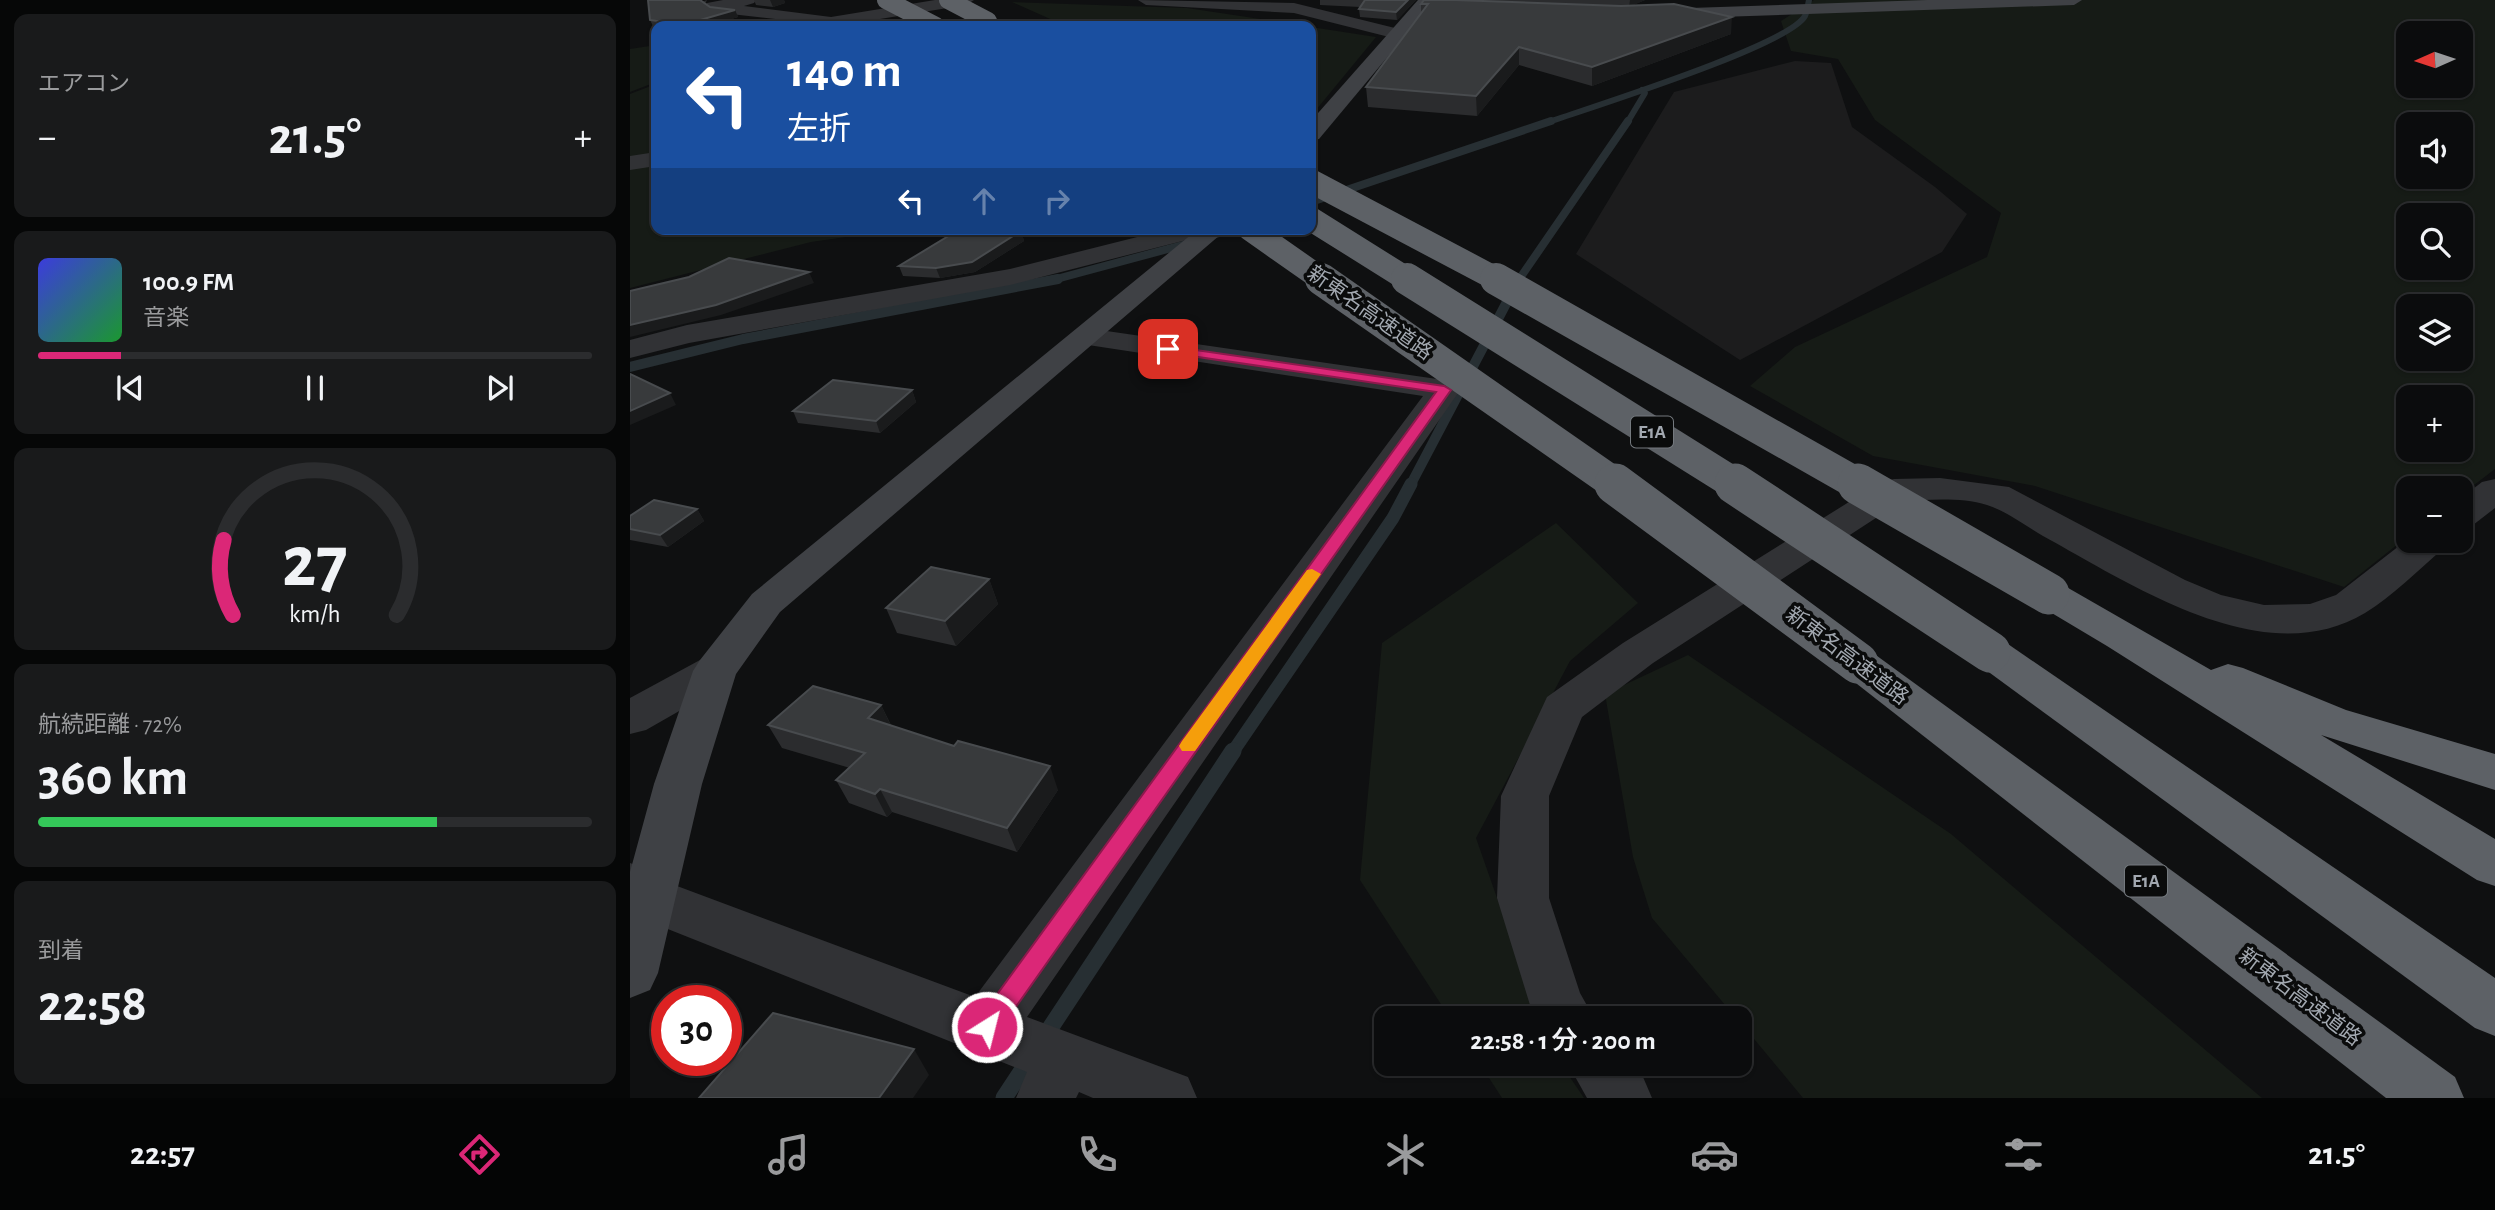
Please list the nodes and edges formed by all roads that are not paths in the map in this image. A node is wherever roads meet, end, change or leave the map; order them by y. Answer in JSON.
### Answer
{"nodes":[{"id":1,"x":748,"y":0,"type":"edge"},
{"id":2,"x":886,"y":0,"type":"edge"},
{"id":3,"x":948,"y":0,"type":"edge"},
{"id":4,"x":966,"y":0,"type":"edge"},
{"id":5,"x":1146,"y":0,"type":"edge"},
{"id":6,"x":2074,"y":0,"type":"edge"},
{"id":7,"x":1291,"y":4,"type":"edge"},
{"id":8,"x":1423,"y":4,"type":"edge"},
{"id":9,"x":831,"y":6,"type":"dead end"},
{"id":10,"x":1448,"y":9,"type":"edge"},
{"id":11,"x":1647,"y":14,"type":"edge"},
{"id":12,"x":823,"y":21,"type":"edge"},
{"id":13,"x":849,"y":21,"type":"edge"},
{"id":14,"x":861,"y":21,"type":"edge"},
{"id":15,"x":926,"y":21,"type":"edge"},
{"id":16,"x":986,"y":21,"type":"edge"},
{"id":17,"x":1397,"y":34,"type":"junction"},
{"id":18,"x":1316,"y":128,"type":"edge"},
{"id":19,"x":651,"y":160,"type":"edge"},
{"id":20,"x":630,"y":163,"type":"edge"},
{"id":21,"x":1316,"y":184,"type":"edge"},
{"id":22,"x":1316,"y":222,"type":"edge"},
{"id":23,"x":1177,"y":235,"type":"edge"},
{"id":24,"x":1207,"y":235,"type":"edge"},
{"id":25,"x":1259,"y":235,"type":"edge"},
{"id":26,"x":1086,"y":337,"type":"junction"},
{"id":27,"x":630,"y":349,"type":"edge"},
{"id":28,"x":2495,"y":490,"type":"edge"},
{"id":29,"x":2473,"y":507,"type":"edge"},
{"id":30,"x":2415,"y":553,"type":"edge"},
{"id":31,"x":2122,"y":635,"type":"junction"},
{"id":32,"x":715,"y":671,"type":"junction"},
{"id":33,"x":630,"y":718,"type":"edge"},
{"id":34,"x":2495,"y":772,"type":"edge"},
{"id":35,"x":2495,"y":865,"type":"edge"},
{"id":36,"x":640,"y":892,"type":"edge"},
{"id":37,"x":630,"y":973,"type":"edge"},
{"id":38,"x":1557,"y":1006,"type":"edge"},
{"id":39,"x":2495,"y":1010,"type":"edge"},
{"id":40,"x":987,"y":1027,"type":"junction"},
{"id":41,"x":1606,"y":1076,"type":"edge"},
{"id":42,"x":1054,"y":1078,"type":"edge"},
{"id":43,"x":1167,"y":1098,"type":"edge"},
{"id":44,"x":1622,"y":1098,"type":"edge"},
{"id":45,"x":2434,"y":1098,"type":"edge"}],
"edges":[{"from":1,"to":12,"type":"street"},
{"from":2,"to":15,"type":"highway","bridge":true},
{"from":3,"to":16,"type":"highway","bridge":true},
{"from":4,"to":14,"type":"street"},
{"from":5,"to":7,"type":"street"},
{"from":6,"to":11,"type":"street"},
{"from":7,"to":17,"type":"street"},
{"from":8,"to":10,"type":"street"},
{"from":8,"to":17,"type":"street"},
{"from":9,"to":13,"type":"street"},
{"from":17,"to":18,"type":"street"},
{"from":19,"to":20,"type":"street"},
{"from":21,"to":31,"type":"highway","bridge":true},
{"from":22,"to":39,"type":"highway","number":"E1A","bridge":true},
{"from":23,"to":27,"type":"street"},
{"from":24,"to":26,"type":"street"},
{"from":25,"to":45,"type":"highway","name":"新東名高速道路","number":"E1A","bridge":true},
{"from":26,"to":32,"type":"street"},
{"from":26,"to":40,"type":"street"},
{"from":28,"to":29,"type":"street"},
{"from":30,"to":38,"type":"street"},
{"from":31,"to":34,"type":"highway"},
{"from":31,"to":35,"type":"highway"},
{"from":32,"to":33,"type":"street"},
{"from":32,"to":36,"type":"street"},
{"from":36,"to":37,"type":"street"},
{"from":36,"to":40,"type":"street"},
{"from":40,"to":42,"type":"street"},
{"from":41,"to":44,"type":"street"},
{"from":42,"to":43,"type":"street"}]}
